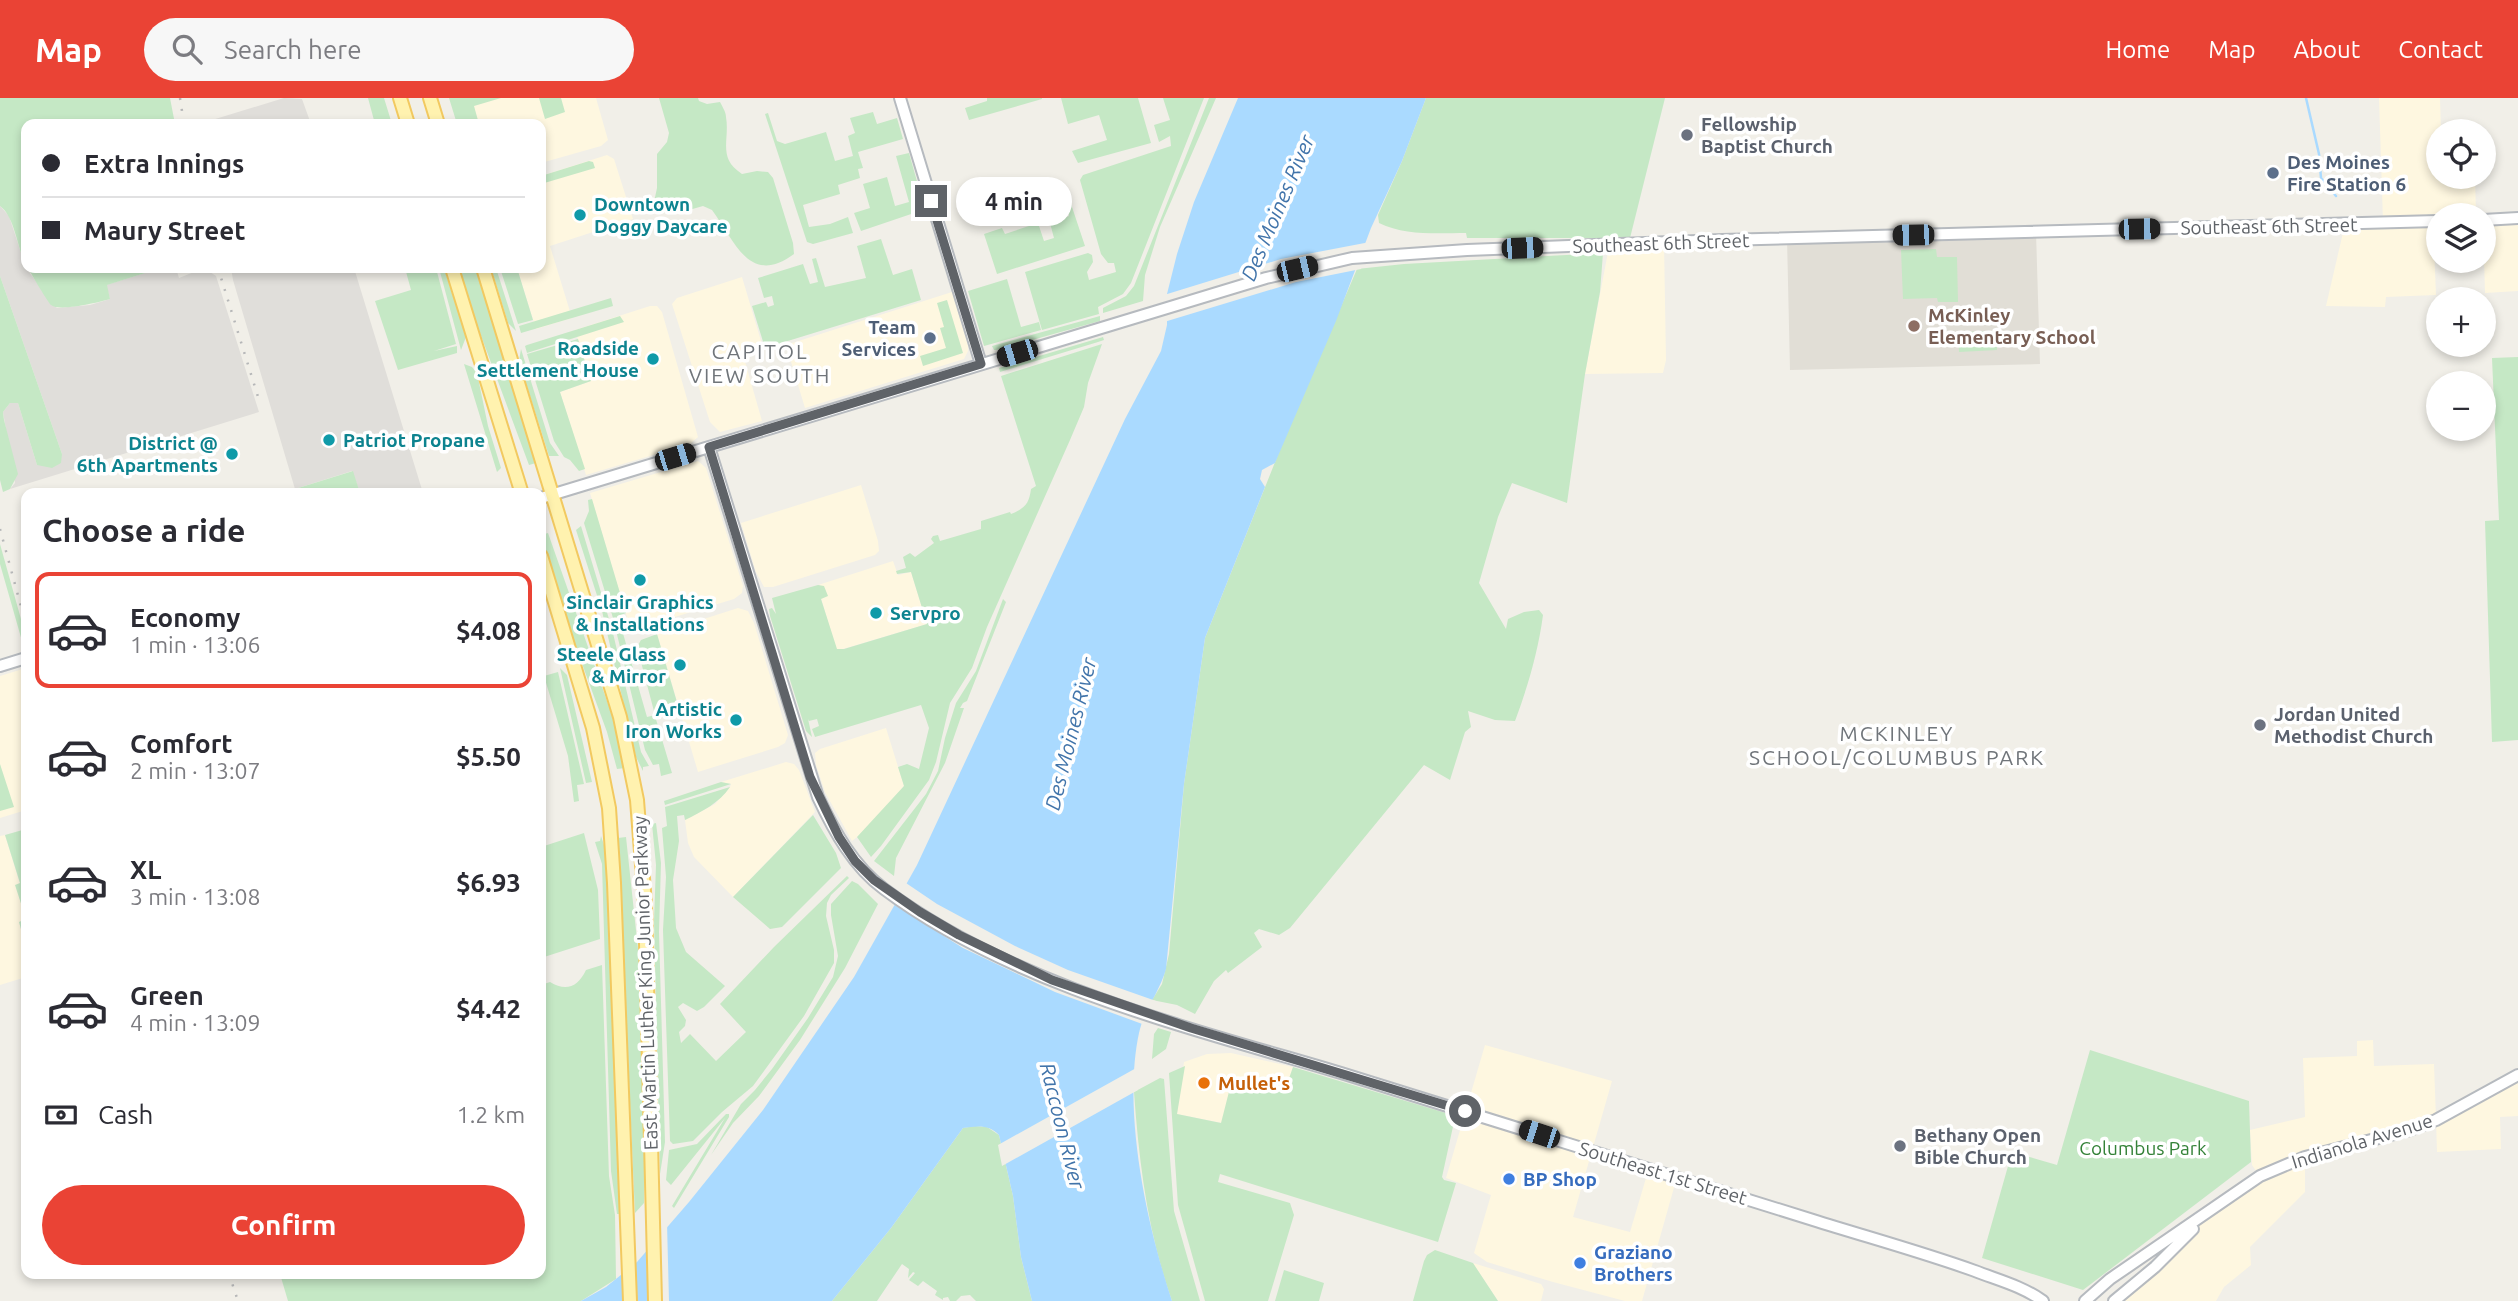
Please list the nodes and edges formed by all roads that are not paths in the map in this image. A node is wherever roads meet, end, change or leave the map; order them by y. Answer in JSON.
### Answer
{"nodes":[{"id":1,"x":400,"y":98,"type":"edge"},
{"id":2,"x":430,"y":98,"type":"edge"},
{"id":3,"x":900,"y":98,"type":"edge"},
{"id":4,"x":406,"y":119,"type":"edge"},
{"id":5,"x":436,"y":119,"type":"edge"},
{"id":6,"x":2518,"y":218,"type":"edge"},
{"id":7,"x":2496,"y":219,"type":"edge"},
{"id":8,"x":2426,"y":220,"type":"edge"},
{"id":9,"x":454,"y":273,"type":"edge"},
{"id":10,"x":484,"y":273,"type":"edge"},
{"id":11,"x":981,"y":364,"type":"junction"},
{"id":12,"x":709,"y":447,"type":"junction"},
{"id":13,"x":520,"y":488,"type":"edge"},
{"id":14,"x":545,"y":488,"type":"edge"},
{"id":15,"x":547,"y":496,"type":"edge"},
{"id":16,"x":546,"y":573,"type":"edge"},
{"id":17,"x":21,"y":660,"type":"edge"},
{"id":18,"x":0,"y":666,"type":"edge"},
{"id":19,"x":2518,"y":1075,"type":"edge"},
{"id":20,"x":2209,"y":1212,"type":"junction"},
{"id":21,"x":630,"y":1301,"type":"edge"},
{"id":22,"x":655,"y":1301,"type":"edge"},
{"id":23,"x":2043,"y":1301,"type":"edge"},
{"id":24,"x":2085,"y":1301,"type":"edge"},
{"id":25,"x":2113,"y":1301,"type":"edge"}],
"edges":[{"from":1,"to":4,"type":"main road"},
{"from":2,"to":5,"type":"main road"},
{"from":3,"to":11,"type":"main road"},
{"from":6,"to":7,"type":"main road"},
{"from":8,"to":11,"type":"main road","name":"Southeast 6th Street"},
{"from":9,"to":13,"type":"main road"},
{"from":10,"to":14,"type":"main road","name":"East Martin Luther King Junior Parkway"},
{"from":11,"to":12,"type":"main road","name":"Southeast 6th Street"},
{"from":12,"to":15,"type":"main road","name":"Southeast 6th Street"},
{"from":12,"to":23,"type":"main road","name":"Southeast 1st Street"},
{"from":15,"to":22,"type":"main road","name":"East Martin Luther King Junior Parkway"},
{"from":16,"to":21,"type":"main road","name":"East Martin Luther King Junior Parkway"},
{"from":17,"to":18,"type":"main road"},
{"from":19,"to":20,"type":"main road","name":"Indianola Avenue"},
{"from":20,"to":24,"type":"main road","name":"Indianola Avenue"},
{"from":20,"to":25,"type":"main road","name":"Indianola Avenue"}]}
